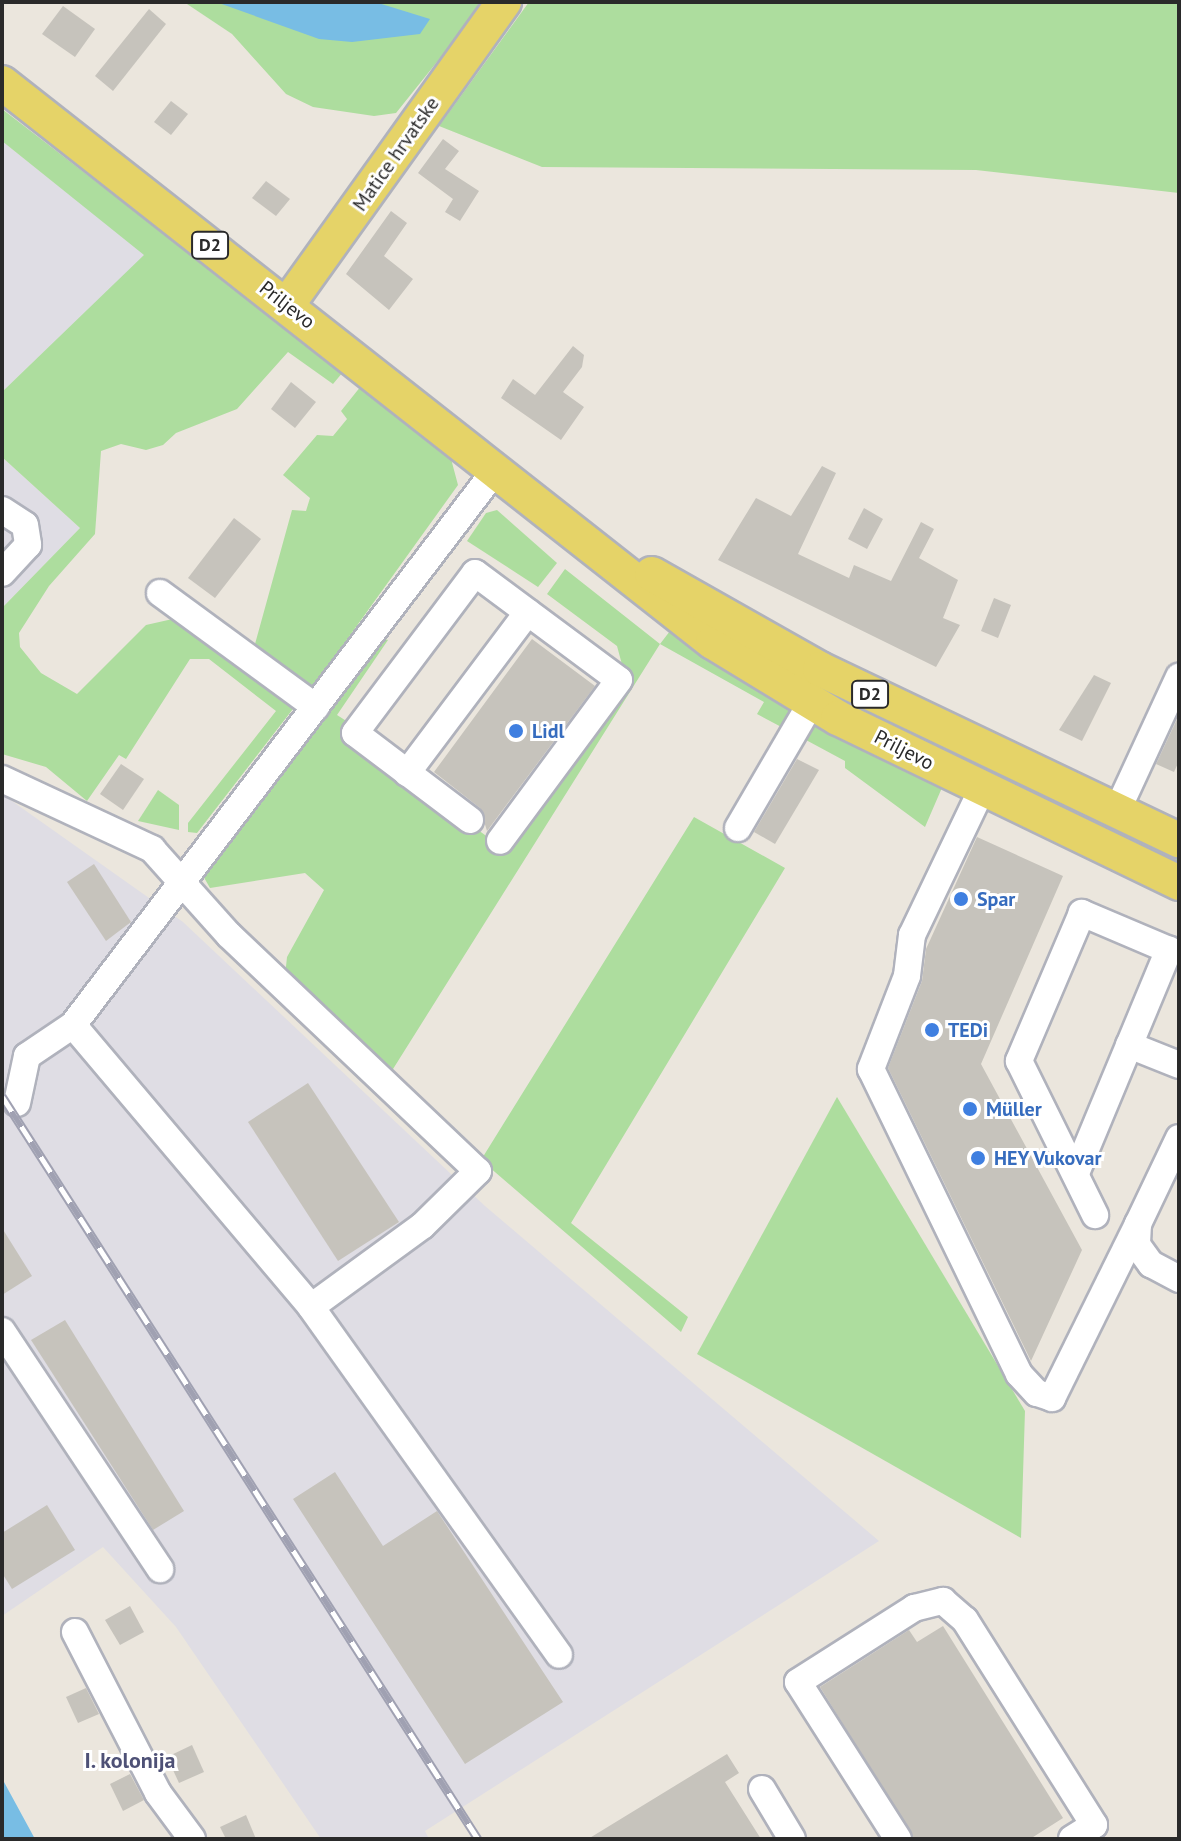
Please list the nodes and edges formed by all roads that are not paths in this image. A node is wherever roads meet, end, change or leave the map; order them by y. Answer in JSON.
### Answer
{"nodes":[{"id":1,"x":504,"y":2,"type":"edge"},
{"id":2,"x":2,"y":83,"type":"edge"},
{"id":3,"x":287,"y":305,"type":"junction"},
{"id":4,"x":497,"y":468,"type":"junction"},
{"id":5,"x":2,"y":510,"type":"edge"},
{"id":6,"x":573,"y":526,"type":"junction"},
{"id":7,"x":2,"y":573,"type":"edge"},
{"id":8,"x":160,"y":593,"type":"dead end"},
{"id":9,"x":528,"y":612,"type":"junction"},
{"id":10,"x":381,"y":621,"type":"junction"},
{"id":11,"x":418,"y":649,"type":"junction"},
{"id":12,"x":1179,"y":677,"type":"edge"},
{"id":13,"x":811,"y":703,"type":"junction"},
{"id":14,"x":316,"y":707,"type":"junction"},
{"id":15,"x":407,"y":773,"type":"junction"},
{"id":16,"x":2,"y":779,"type":"edge"},
{"id":17,"x":982,"y":789,"type":"junction"},
{"id":18,"x":1117,"y":811,"type":"junction"},
{"id":19,"x":470,"y":820,"type":"dead end"},
{"id":20,"x":738,"y":828,"type":"dead end"},
{"id":21,"x":1179,"y":840,"type":"edge"},
{"id":22,"x":500,"y":841,"type":"dead end"},
{"id":23,"x":183,"y":878,"type":"junction"},
{"id":24,"x":1179,"y":883,"type":"edge"},
{"id":25,"x":73,"y":1025,"type":"junction"},
{"id":26,"x":1129,"y":1045,"type":"junction"},
{"id":27,"x":1179,"y":1065,"type":"edge"},
{"id":28,"x":17,"y":1103,"type":"dead end"},
{"id":29,"x":1179,"y":1138,"type":"edge"},
{"id":30,"x":1076,"y":1173,"type":"junction"},
{"id":31,"x":1095,"y":1215,"type":"dead end"},
{"id":32,"x":1138,"y":1224,"type":"junction"},
{"id":33,"x":1179,"y":1279,"type":"edge"},
{"id":34,"x":311,"y":1307,"type":"junction"},
{"id":35,"x":4,"y":1338,"type":"edge"},
{"id":36,"x":160,"y":1569,"type":"dead end"},
{"id":37,"x":75,"y":1632,"type":"dead end"},
{"id":38,"x":559,"y":1655,"type":"dead end"},
{"id":39,"x":762,"y":1789,"type":"dead end"},
{"id":40,"x":192,"y":1839,"type":"edge"},
{"id":41,"x":792,"y":1839,"type":"edge"},
{"id":42,"x":898,"y":1839,"type":"edge"},
{"id":43,"x":1072,"y":1839,"type":"edge"}],
"edges":[{"from":1,"to":3,"type":"main road","name":"Matice hrvatske"},
{"from":2,"to":3,"type":"main road","name":"Priljevo","number":"D2"},
{"from":3,"to":4,"type":"main road","name":"Priljevo","number":"D2"},
{"from":4,"to":6,"type":"main road","name":"Priljevo","number":"D2"},
{"from":4,"to":10,"type":"street"},
{"from":5,"to":7,"type":"street"},
{"from":6,"to":13,"type":"main road","name":"Priljevo","number":"D2"},
{"from":6,"to":18,"type":"main road","name":"Priljevo","number":"D2"},
{"from":8,"to":14,"type":"street"},
{"from":9,"to":11,"type":"street"},
{"from":9,"to":15,"type":"street"},
{"from":9,"to":22,"type":"street"},
{"from":10,"to":11,"type":"street"},
{"from":10,"to":14,"type":"street"},
{"from":11,"to":15,"type":"street"},
{"from":12,"to":18,"type":"street"},
{"from":13,"to":17,"type":"main road","name":"Priljevo","number":"D2"},
{"from":13,"to":20,"type":"street"},
{"from":14,"to":23,"type":"street"},
{"from":15,"to":19,"type":"street"},
{"from":16,"to":23,"type":"street"},
{"from":17,"to":24,"type":"main road","name":"Priljevo","number":"D2"},
{"from":17,"to":32,"type":"street"},
{"from":18,"to":21,"type":"main road","name":"Priljevo","number":"D2"},
{"from":23,"to":25,"type":"street"},
{"from":23,"to":34,"type":"street"},
{"from":25,"to":28,"type":"street"},
{"from":25,"to":34,"type":"street"},
{"from":26,"to":27,"type":"street"},
{"from":26,"to":30,"type":"street"},
{"from":26,"to":30,"type":"street"},
{"from":29,"to":32,"type":"street"},
{"from":30,"to":31,"type":"street"},
{"from":32,"to":33,"type":"street"},
{"from":34,"to":38,"type":"street"},
{"from":35,"to":36,"type":"street"},
{"from":37,"to":40,"type":"street"},
{"from":39,"to":41,"type":"street"},
{"from":42,"to":43,"type":"street"}]}
